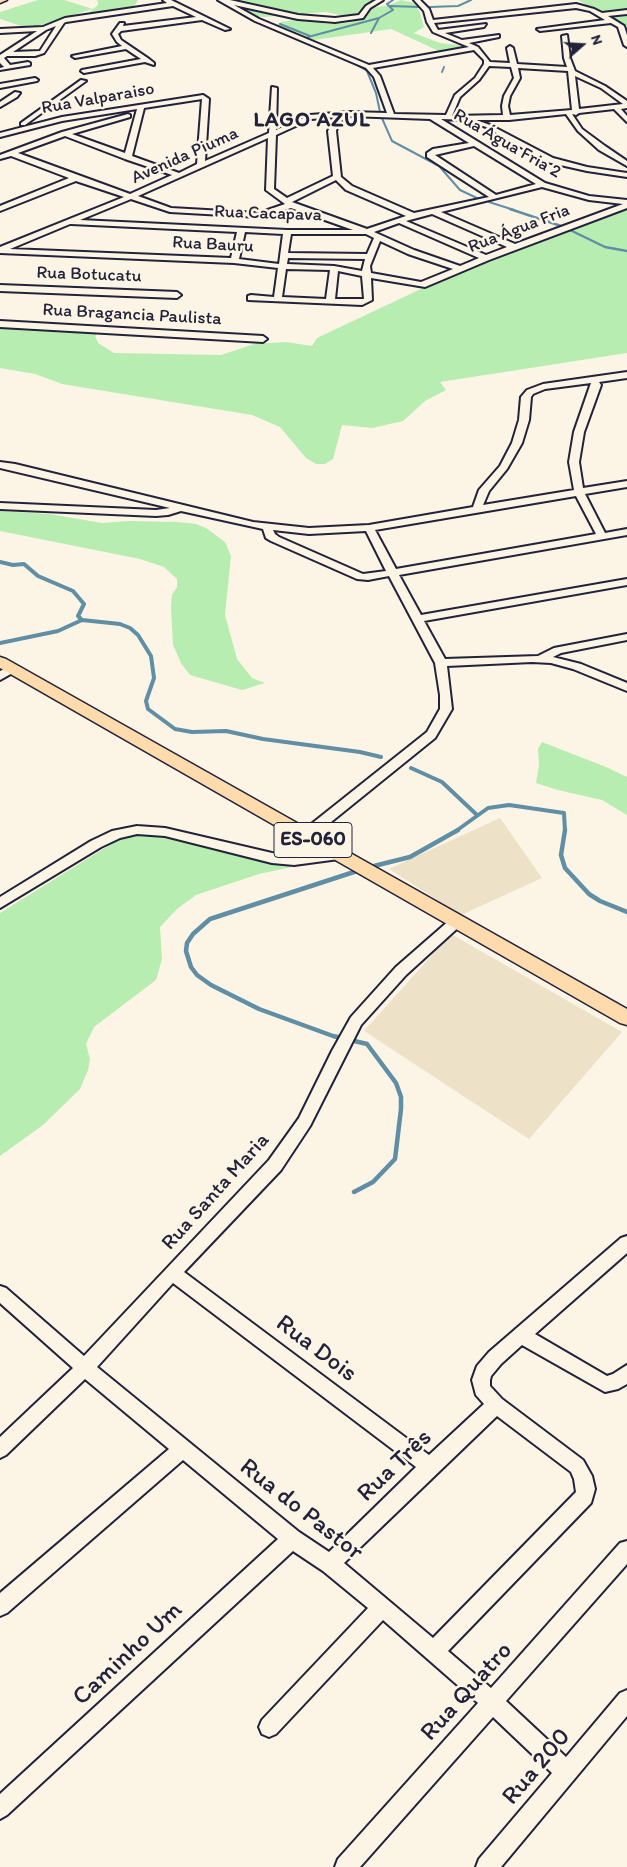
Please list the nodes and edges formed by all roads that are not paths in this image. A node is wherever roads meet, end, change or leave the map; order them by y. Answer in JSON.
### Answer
{"nodes":[{"id":1,"x":165,"y":0,"type":"edge"},
{"id":2,"x":220,"y":0,"type":"edge"},
{"id":3,"x":380,"y":0,"type":"edge"},
{"id":4,"x":417,"y":0,"type":"edge"},
{"id":5,"x":172,"y":4,"type":"junction"},
{"id":6,"x":139,"y":9,"type":"junction"},
{"id":7,"x":627,"y":12,"type":"edge"},
{"id":8,"x":601,"y":15,"type":"junction"},
{"id":9,"x":201,"y":18,"type":"junction"},
{"id":10,"x":612,"y":21,"type":"junction"},
{"id":11,"x":61,"y":22,"type":"junction"},
{"id":12,"x":430,"y":22,"type":"junction"},
{"id":13,"x":494,"y":23,"type":"dead end"},
{"id":14,"x":624,"y":26,"type":"edge"},
{"id":15,"x":44,"y":29,"type":"junction"},
{"id":16,"x":118,"y":29,"type":"junction"},
{"id":17,"x":227,"y":29,"type":"dead end"},
{"id":18,"x":540,"y":29,"type":"dead end"},
{"id":19,"x":8,"y":30,"type":"junction"},
{"id":20,"x":0,"y":31,"type":"edge"},
{"id":21,"x":438,"y":32,"type":"junction"},
{"id":22,"x":36,"y":34,"type":"junction"},
{"id":23,"x":497,"y":36,"type":"dead end"},
{"id":24,"x":565,"y":36,"type":"dead end"},
{"id":25,"x":462,"y":42,"type":"junction"},
{"id":26,"x":627,"y":45,"type":"edge"},
{"id":27,"x":127,"y":48,"type":"junction"},
{"id":28,"x":476,"y":48,"type":"junction"},
{"id":29,"x":510,"y":48,"type":"dead end"},
{"id":30,"x":5,"y":54,"type":"junction"},
{"id":31,"x":75,"y":56,"type":"dead end"},
{"id":32,"x":149,"y":62,"type":"joint"},
{"id":33,"x":28,"y":64,"type":"dead end"},
{"id":34,"x":487,"y":64,"type":"junction"},
{"id":35,"x":380,"y":65,"type":"joint"},
{"id":36,"x":515,"y":66,"type":"junction"},
{"id":37,"x":12,"y":67,"type":"junction"},
{"id":38,"x":368,"y":67,"type":"junction"},
{"id":39,"x":0,"y":70,"type":"edge"},
{"id":40,"x":84,"y":71,"type":"dead end"},
{"id":41,"x":571,"y":71,"type":"junction"},
{"id":42,"x":83,"y":81,"type":"dead end"},
{"id":43,"x":0,"y":86,"type":"edge"},
{"id":44,"x":274,"y":88,"type":"dead end"},
{"id":45,"x":0,"y":95,"type":"edge"},
{"id":46,"x":0,"y":105,"type":"edge"},
{"id":47,"x":627,"y":105,"type":"edge"},
{"id":48,"x":616,"y":107,"type":"junction"},
{"id":49,"x":140,"y":110,"type":"junction"},
{"id":50,"x":572,"y":113,"type":"junction"},
{"id":51,"x":349,"y":114,"type":"junction"},
{"id":52,"x":391,"y":114,"type":"junction"},
{"id":53,"x":432,"y":117,"type":"junction"},
{"id":54,"x":448,"y":118,"type":"junction"},
{"id":55,"x":463,"y":118,"type":"junction"},
{"id":56,"x":508,"y":118,"type":"junction"},
{"id":57,"x":627,"y":120,"type":"edge"},
{"id":58,"x":3,"y":134,"type":"edge"},
{"id":59,"x":65,"y":134,"type":"junction"},
{"id":60,"x":271,"y":134,"type":"junction"},
{"id":61,"x":474,"y":144,"type":"junction"},
{"id":62,"x":11,"y":154,"type":"junction"},
{"id":63,"x":0,"y":157,"type":"edge"},
{"id":64,"x":128,"y":157,"type":"junction"},
{"id":65,"x":627,"y":164,"type":"edge"},
{"id":66,"x":201,"y":165,"type":"junction"},
{"id":67,"x":178,"y":175,"type":"junction"},
{"id":68,"x":627,"y":175,"type":"edge"},
{"id":69,"x":337,"y":177,"type":"junction"},
{"id":70,"x":76,"y":178,"type":"junction"},
{"id":71,"x":542,"y":185,"type":"junction"},
{"id":72,"x":130,"y":197,"type":"junction"},
{"id":73,"x":495,"y":198,"type":"junction"},
{"id":74,"x":288,"y":203,"type":"junction"},
{"id":75,"x":627,"y":203,"type":"edge"},
{"id":76,"x":0,"y":209,"type":"edge"},
{"id":77,"x":432,"y":211,"type":"junction"},
{"id":78,"x":413,"y":216,"type":"junction"},
{"id":79,"x":400,"y":221,"type":"junction"},
{"id":80,"x":68,"y":222,"type":"junction"},
{"id":81,"x":241,"y":231,"type":"junction"},
{"id":82,"x":287,"y":232,"type":"junction"},
{"id":83,"x":367,"y":232,"type":"junction"},
{"id":84,"x":378,"y":237,"type":"junction"},
{"id":85,"x":516,"y":248,"type":"junction"},
{"id":86,"x":0,"y":251,"type":"edge"},
{"id":87,"x":284,"y":254,"type":"junction"},
{"id":88,"x":371,"y":257,"type":"junction"},
{"id":89,"x":486,"y":258,"type":"junction"},
{"id":90,"x":234,"y":261,"type":"junction"},
{"id":91,"x":282,"y":266,"type":"junction"},
{"id":92,"x":334,"y":268,"type":"junction"},
{"id":93,"x":461,"y":269,"type":"junction"},
{"id":94,"x":366,"y":273,"type":"junction"},
{"id":95,"x":422,"y":285,"type":"joint"},
{"id":96,"x":0,"y":288,"type":"edge"},
{"id":97,"x":177,"y":295,"type":"dead end"},
{"id":98,"x":251,"y":298,"type":"dead end"},
{"id":99,"x":278,"y":299,"type":"junction"},
{"id":100,"x":330,"y":302,"type":"junction"},
{"id":101,"x":0,"y":324,"type":"edge"},
{"id":102,"x":263,"y":339,"type":"dead end"},
{"id":103,"x":627,"y":375,"type":"edge"},
{"id":104,"x":594,"y":380,"type":"junction"},
{"id":105,"x":0,"y":465,"type":"edge"},
{"id":106,"x":627,"y":484,"type":"edge"},
{"id":107,"x":579,"y":492,"type":"junction"},
{"id":108,"x":0,"y":506,"type":"edge"},
{"id":109,"x":180,"y":508,"type":"junction"},
{"id":110,"x":477,"y":509,"type":"junction"},
{"id":111,"x":267,"y":527,"type":"junction"},
{"id":112,"x":369,"y":528,"type":"junction"},
{"id":113,"x":627,"y":532,"type":"edge"},
{"id":114,"x":602,"y":536,"type":"junction"},
{"id":115,"x":394,"y":573,"type":"junction"},
{"id":116,"x":627,"y":582,"type":"edge"},
{"id":117,"x":418,"y":619,"type":"junction"},
{"id":118,"x":627,"y":637,"type":"edge"},
{"id":119,"x":542,"y":659,"type":"junction"},
{"id":120,"x":441,"y":663,"type":"junction"},
{"id":121,"x":4,"y":669,"type":"edge"},
{"id":122,"x":627,"y":687,"type":"edge"},
{"id":123,"x":305,"y":836,"type":"junction"},
{"id":124,"x":339,"y":855,"type":"junction"},
{"id":125,"x":0,"y":903,"type":"edge"},
{"id":126,"x":456,"y":922,"type":"junction"},
{"id":127,"x":627,"y":1018,"type":"edge"},
{"id":128,"x":627,"y":1243,"type":"edge"},
{"id":129,"x":172,"y":1272,"type":"junction"},
{"id":130,"x":0,"y":1293,"type":"edge"},
{"id":131,"x":521,"y":1336,"type":"junction"},
{"id":132,"x":85,"y":1368,"type":"junction"},
{"id":133,"x":627,"y":1373,"type":"edge"},
{"id":134,"x":496,"y":1405,"type":"junction"},
{"id":135,"x":184,"y":1448,"type":"junction"},
{"id":136,"x":0,"y":1449,"type":"edge"},
{"id":137,"x":430,"y":1466,"type":"junction"},
{"id":138,"x":292,"y":1539,"type":"junction"},
{"id":139,"x":627,"y":1550,"type":"edge"},
{"id":140,"x":330,"y":1564,"type":"junction"},
{"id":141,"x":0,"y":1606,"type":"edge"},
{"id":142,"x":382,"y":1608,"type":"junction"},
{"id":143,"x":434,"y":1652,"type":"junction"},
{"id":144,"x":627,"y":1700,"type":"edge"},
{"id":145,"x":493,"y":1703,"type":"junction"},
{"id":146,"x":269,"y":1727,"type":"dead end"},
{"id":147,"x":566,"y":1772,"type":"junction"},
{"id":148,"x":0,"y":1808,"type":"edge"},
{"id":149,"x":346,"y":1867,"type":"edge"},
{"id":150,"x":488,"y":1867,"type":"edge"}],
"edges":[{"from":1,"to":5,"type":"street"},
{"from":2,"to":3,"type":"street"},
{"from":2,"to":38,"type":"street"},
{"from":4,"to":12,"type":"street"},
{"from":5,"to":6,"type":"street"},
{"from":5,"to":9,"type":"street"},
{"from":6,"to":11,"type":"street"},
{"from":6,"to":16,"type":"street"},
{"from":7,"to":8,"type":"street"},
{"from":8,"to":10,"type":"street"},
{"from":8,"to":12,"type":"street"},
{"from":9,"to":16,"type":"street"},
{"from":9,"to":17,"type":"street"},
{"from":10,"to":14,"type":"street"},
{"from":10,"to":18,"type":"street"},
{"from":11,"to":15,"type":"street"},
{"from":11,"to":30,"type":"street"},
{"from":12,"to":21,"type":"street"},
{"from":13,"to":21,"type":"street"},
{"from":14,"to":26,"type":"street"},
{"from":15,"to":19,"type":"street"},
{"from":15,"to":22,"type":"street"},
{"from":16,"to":27,"type":"street"},
{"from":19,"to":20,"type":"street"},
{"from":19,"to":22,"type":"street"},
{"from":21,"to":25,"type":"street"},
{"from":22,"to":30,"type":"street"},
{"from":23,"to":25,"type":"street"},
{"from":24,"to":41,"type":"street"},
{"from":25,"to":28,"type":"street"},
{"from":27,"to":31,"type":"street"},
{"from":27,"to":32,"type":"street"},
{"from":28,"to":34,"type":"street"},
{"from":28,"to":35,"type":"street"},
{"from":29,"to":36,"type":"street"},
{"from":30,"to":37,"type":"street"},
{"from":32,"to":40,"type":"street"},
{"from":33,"to":37,"type":"street"},
{"from":34,"to":36,"type":"street"},
{"from":34,"to":54,"type":"street"},
{"from":35,"to":38,"type":"street"},
{"from":36,"to":41,"type":"street"},
{"from":36,"to":56,"type":"street"},
{"from":37,"to":39,"type":"street"},
{"from":37,"to":43,"type":"street"},
{"from":38,"to":52,"type":"street"},
{"from":41,"to":47,"type":"street"},
{"from":41,"to":50,"type":"street"},
{"from":42,"to":58,"type":"street"},
{"from":44,"to":60,"type":"street"},
{"from":45,"to":46,"type":"street"},
{"from":47,"to":48,"type":"street","name":"Avenida Piuma"},
{"from":48,"to":50,"type":"street","name":"Avenida Piuma"},
{"from":48,"to":57,"type":"street"},
{"from":49,"to":58,"type":"street","name":"Rua Valparaiso"},
{"from":49,"to":59,"type":"street"},
{"from":49,"to":64,"type":"street"},
{"from":49,"to":66,"type":"street","name":"Rua Valparaiso"},
{"from":50,"to":56,"type":"street","name":"Avenida Piuma"},
{"from":50,"to":65,"type":"street"},
{"from":51,"to":52,"type":"street","name":"Avenida Piuma"},
{"from":51,"to":60,"type":"street","name":"Avenida Piuma"},
{"from":51,"to":69,"type":"street"},
{"from":52,"to":53,"type":"street","name":"Avenida Piuma"},
{"from":53,"to":54,"type":"street","name":"Avenida Piuma"},
{"from":53,"to":61,"type":"street","name":"Rua Água Fria 2"},
{"from":54,"to":55,"type":"street","name":"Avenida Piuma"},
{"from":55,"to":56,"type":"street","name":"Avenida Piuma"},
{"from":55,"to":68,"type":"street"},
{"from":59,"to":62,"type":"street"},
{"from":59,"to":64,"type":"street"},
{"from":60,"to":66,"type":"street","name":"Avenida Piuma"},
{"from":60,"to":74,"type":"street"},
{"from":61,"to":71,"type":"street","name":"Rua Água Fria 2"},
{"from":61,"to":73,"type":"street"},
{"from":62,"to":63,"type":"street"},
{"from":62,"to":70,"type":"street"},
{"from":64,"to":67,"type":"street"},
{"from":66,"to":67,"type":"street","name":"Avenida Piuma"},
{"from":67,"to":72,"type":"street","name":"Avenida Piuma"},
{"from":69,"to":74,"type":"street"},
{"from":69,"to":78,"type":"street"},
{"from":70,"to":72,"type":"street"},
{"from":70,"to":76,"type":"street"},
{"from":71,"to":73,"type":"street"},
{"from":71,"to":75,"type":"street","name":"Rua Água Fria 2"},
{"from":72,"to":74,"type":"street"},
{"from":72,"to":80,"type":"street","name":"Avenida Piuma"},
{"from":73,"to":77,"type":"street"},
{"from":74,"to":83,"type":"street"},
{"from":75,"to":85,"type":"street","name":"Rua Água Fria"},
{"from":77,"to":78,"type":"street"},
{"from":77,"to":85,"type":"street"},
{"from":78,"to":79,"type":"street"},
{"from":79,"to":83,"type":"street"},
{"from":79,"to":89,"type":"street"},
{"from":80,"to":81,"type":"street","name":"Rua Cacapava"},
{"from":80,"to":86,"type":"street","name":"Avenida Piuma"},
{"from":81,"to":82,"type":"street","name":"Rua Cacapava"},
{"from":81,"to":90,"type":"street"},
{"from":82,"to":83,"type":"street","name":"Rua Cacapava"},
{"from":82,"to":87,"type":"street"},
{"from":83,"to":84,"type":"street","name":"Rua Cacapava"},
{"from":84,"to":88,"type":"street"},
{"from":84,"to":93,"type":"street","name":"Rua Cacapava"},
{"from":85,"to":89,"type":"street","name":"Rua Água Fria"},
{"from":86,"to":90,"type":"street","name":"Rua Bauru"},
{"from":87,"to":88,"type":"street"},
{"from":87,"to":91,"type":"street"},
{"from":88,"to":94,"type":"street"},
{"from":89,"to":93,"type":"street","name":"Rua Água Fria"},
{"from":90,"to":91,"type":"street","name":"Rua Bauru"},
{"from":91,"to":92,"type":"street","name":"Rua Bauru"},
{"from":91,"to":99,"type":"street"},
{"from":92,"to":94,"type":"street","name":"Rua Bauru"},
{"from":92,"to":100,"type":"street"},
{"from":93,"to":95,"type":"street","name":"Rua Água Fria"},
{"from":94,"to":95,"type":"street","name":"Rua Bauru"},
{"from":94,"to":100,"type":"street"},
{"from":96,"to":97,"type":"street","name":"Rua Botucatu"},
{"from":98,"to":99,"type":"street"},
{"from":99,"to":100,"type":"street"},
{"from":101,"to":102,"type":"street","name":"Rua Bragancia Paulista"},
{"from":103,"to":104,"type":"street"},
{"from":104,"to":107,"type":"street"},
{"from":104,"to":110,"type":"street"},
{"from":105,"to":109,"type":"street"},
{"from":106,"to":107,"type":"street"},
{"from":107,"to":110,"type":"street"},
{"from":107,"to":114,"type":"street"},
{"from":108,"to":109,"type":"street"},
{"from":109,"to":111,"type":"street"},
{"from":110,"to":112,"type":"street"},
{"from":111,"to":112,"type":"street"},
{"from":111,"to":115,"type":"street"},
{"from":112,"to":115,"type":"street"},
{"from":113,"to":114,"type":"street"},
{"from":114,"to":115,"type":"street"},
{"from":115,"to":117,"type":"street"},
{"from":116,"to":117,"type":"street"},
{"from":117,"to":120,"type":"street"},
{"from":118,"to":119,"type":"street"},
{"from":119,"to":120,"type":"street"},
{"from":119,"to":122,"type":"street"},
{"from":120,"to":123,"type":"street"},
{"from":121,"to":123,"type":"main road","number":"ES-060"},
{"from":123,"to":124,"type":"main road","number":"ES-060"},
{"from":124,"to":125,"type":"street"},
{"from":124,"to":126,"type":"main road","number":"ES-060"},
{"from":126,"to":127,"type":"main road","number":"ES-060"},
{"from":126,"to":129,"type":"street","name":"Rua Santa Maria"},
{"from":128,"to":131,"type":"street"},
{"from":129,"to":132,"type":"street","name":"Rua Santa Maria"},
{"from":129,"to":137,"type":"street","name":"Rua Dois"},
{"from":130,"to":132,"type":"street","name":"Rua do Pastor"},
{"from":131,"to":133,"type":"street"},
{"from":131,"to":134,"type":"street"},
{"from":132,"to":135,"type":"street","name":"Rua do Pastor"},
{"from":132,"to":136,"type":"street","name":"Rua Santa Maria"},
{"from":134,"to":137,"type":"street","name":"Rua Três"},
{"from":134,"to":143,"type":"street"},
{"from":135,"to":138,"type":"street","name":"Rua do Pastor"},
{"from":135,"to":141,"type":"street"},
{"from":137,"to":140,"type":"street","name":"Rua Três"},
{"from":138,"to":140,"type":"street","name":"Rua do Pastor"},
{"from":138,"to":148,"type":"street","name":"Caminho Um"},
{"from":139,"to":145,"type":"street","name":"Rua Quatro"},
{"from":140,"to":142,"type":"street","name":"Rua do Pastor"},
{"from":142,"to":143,"type":"street","name":"Rua do Pastor"},
{"from":142,"to":146,"type":"street"},
{"from":143,"to":145,"type":"street","name":"Rua do Pastor"},
{"from":144,"to":147,"type":"street","name":"Rua 200"},
{"from":145,"to":147,"type":"street","name":"Rua do Pastor"},
{"from":145,"to":149,"type":"street","name":"Rua Quatro"},
{"from":147,"to":150,"type":"street","name":"Rua 200"}]}
